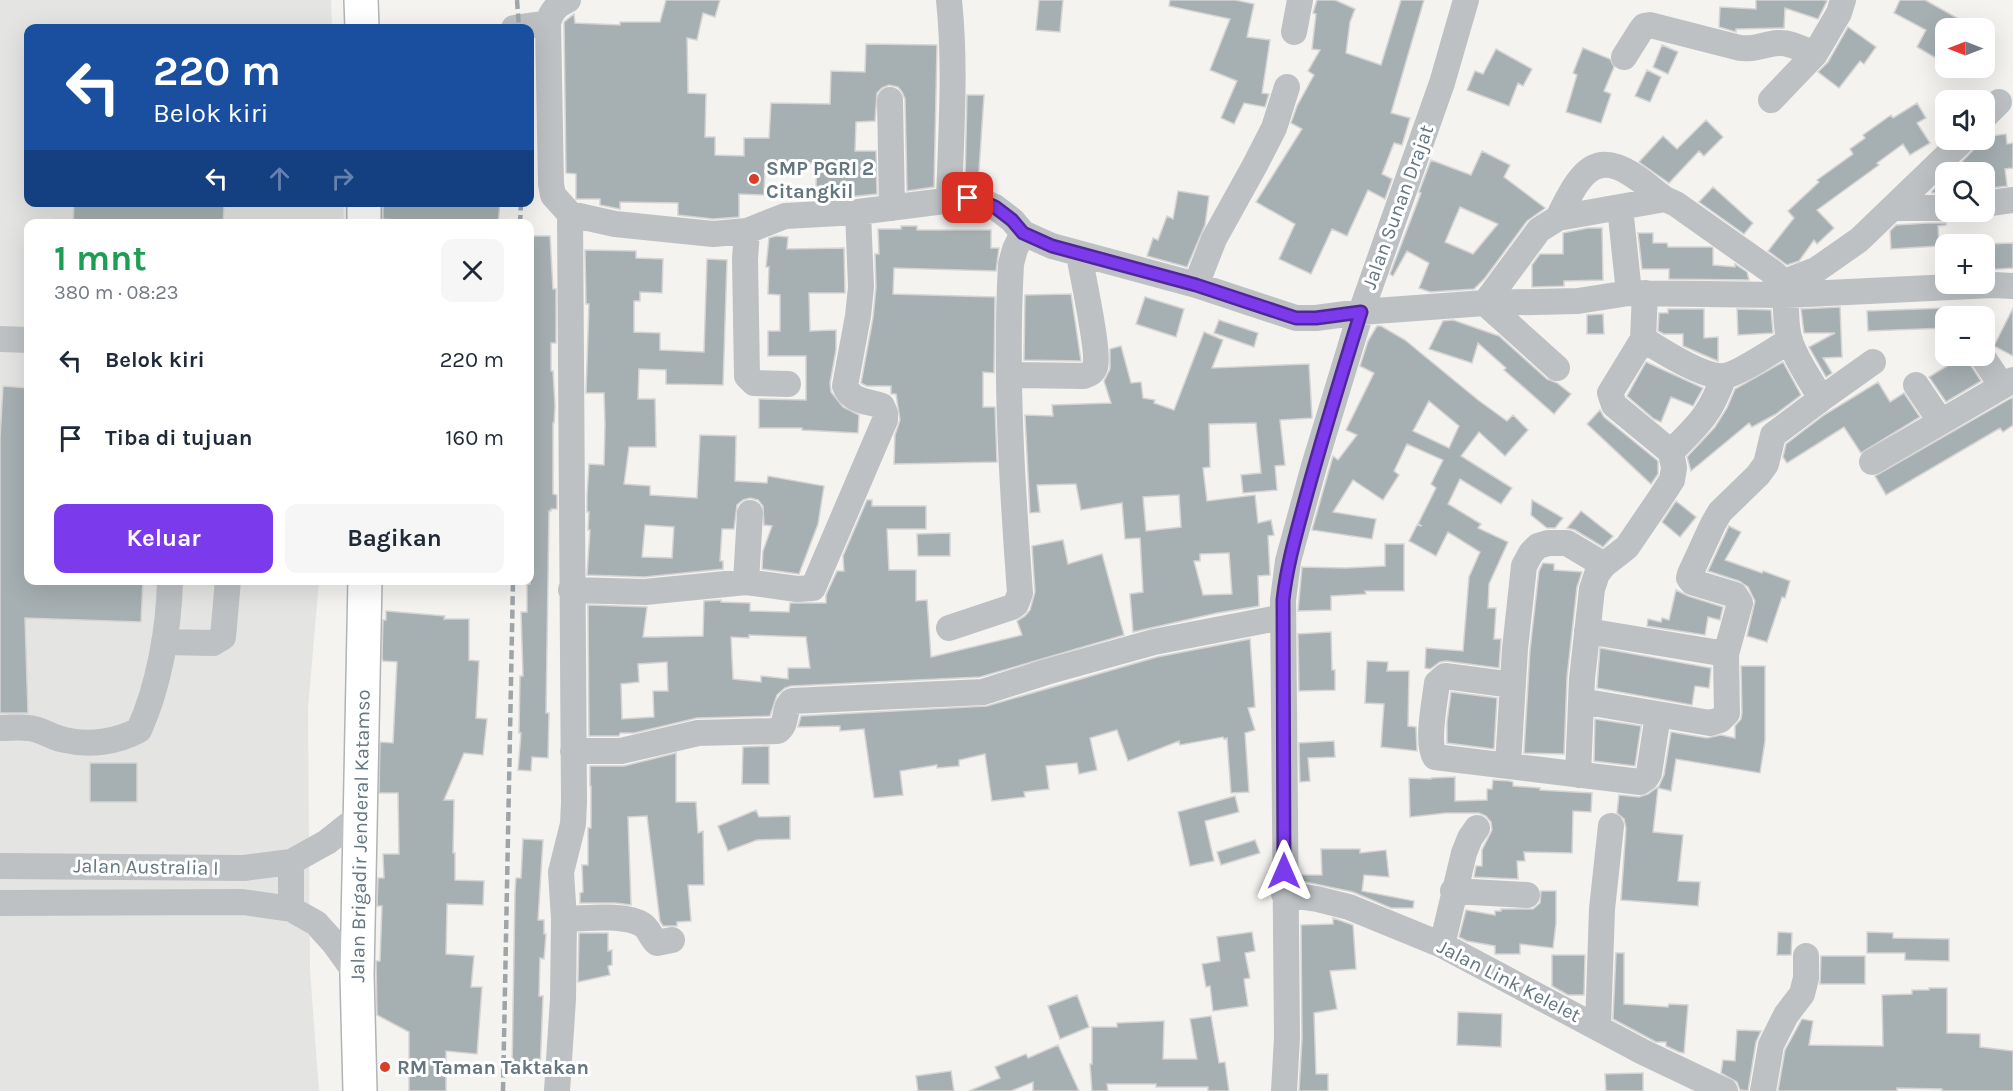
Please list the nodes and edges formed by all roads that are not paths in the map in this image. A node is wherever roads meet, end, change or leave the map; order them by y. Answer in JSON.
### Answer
{"nodes":[{"id":1,"x":361,"y":0,"type":"edge"},
{"id":2,"x":949,"y":0,"type":"edge"},
{"id":3,"x":1300,"y":0,"type":"edge"},
{"id":4,"x":1466,"y":0,"type":"edge"},
{"id":5,"x":1844,"y":0,"type":"edge"},
{"id":6,"x":558,"y":7,"type":"edge"},
{"id":7,"x":362,"y":24,"type":"edge"},
{"id":8,"x":522,"y":24,"type":"edge"},
{"id":9,"x":1294,"y":32,"type":"dead end"},
{"id":10,"x":1815,"y":54,"type":"junction"},
{"id":11,"x":1624,"y":57,"type":"dead end"},
{"id":12,"x":1287,"y":87,"type":"dead end"},
{"id":13,"x":890,"y":100,"type":"dead end"},
{"id":14,"x":1771,"y":100,"type":"dead end"},
{"id":15,"x":1953,"y":150,"type":"edge"},
{"id":16,"x":1665,"y":199,"type":"junction"},
{"id":17,"x":949,"y":201,"type":"junction"},
{"id":18,"x":2013,"y":201,"type":"edge"},
{"id":19,"x":1995,"y":203,"type":"edge"},
{"id":20,"x":1620,"y":207,"type":"junction"},
{"id":21,"x":892,"y":208,"type":"junction"},
{"id":22,"x":1893,"y":208,"type":"junction"},
{"id":23,"x":1935,"y":208,"type":"edge"},
{"id":24,"x":858,"y":212,"type":"junction"},
{"id":25,"x":570,"y":214,"type":"junction"},
{"id":26,"x":1558,"y":218,"type":"junction"},
{"id":27,"x":747,"y":231,"type":"junction"},
{"id":28,"x":1023,"y":233,"type":"junction"},
{"id":29,"x":1079,"y":254,"type":"junction"},
{"id":30,"x":1196,"y":285,"type":"junction"},
{"id":31,"x":2013,"y":286,"type":"edge"},
{"id":32,"x":1784,"y":289,"type":"junction"},
{"id":33,"x":1637,"y":293,"type":"junction"},
{"id":34,"x":1485,"y":303,"type":"junction"},
{"id":35,"x":1361,"y":312,"type":"junction"},
{"id":36,"x":0,"y":339,"type":"edge"},
{"id":37,"x":1643,"y":339,"type":"junction"},
{"id":38,"x":1790,"y":339,"type":"junction"},
{"id":39,"x":24,"y":340,"type":"edge"},
{"id":40,"x":1873,"y":362,"type":"dead end"},
{"id":41,"x":1992,"y":366,"type":"edge"},
{"id":42,"x":1557,"y":368,"type":"dead end"},
{"id":43,"x":1009,"y":375,"type":"junction"},
{"id":44,"x":1724,"y":376,"type":"junction"},
{"id":45,"x":2008,"y":383,"type":"edge"},
{"id":46,"x":788,"y":384,"type":"dead end"},
{"id":47,"x":1916,"y":385,"type":"dead end"},
{"id":48,"x":1821,"y":399,"type":"junction"},
{"id":49,"x":1941,"y":422,"type":"junction"},
{"id":50,"x":1671,"y":452,"type":"junction"},
{"id":51,"x":1872,"y":462,"type":"dead end"},
{"id":52,"x":750,"y":513,"type":"dead end"},
{"id":53,"x":1604,"y":565,"type":"junction"},
{"id":54,"x":746,"y":582,"type":"junction"},
{"id":55,"x":170,"y":585,"type":"edge"},
{"id":56,"x":228,"y":585,"type":"edge"},
{"id":57,"x":365,"y":585,"type":"edge"},
{"id":58,"x":571,"y":590,"type":"junction"},
{"id":59,"x":1283,"y":617,"type":"junction"},
{"id":60,"x":949,"y":628,"type":"dead end"},
{"id":61,"x":1587,"y":631,"type":"junction"},
{"id":62,"x":164,"y":642,"type":"junction"},
{"id":63,"x":1726,"y":654,"type":"junction"},
{"id":64,"x":1513,"y":685,"type":"junction"},
{"id":65,"x":1581,"y":701,"type":"junction"},
{"id":66,"x":1658,"y":715,"type":"junction"},
{"id":67,"x":0,"y":728,"type":"edge"},
{"id":68,"x":573,"y":751,"type":"junction"},
{"id":69,"x":1508,"y":765,"type":"junction"},
{"id":70,"x":1578,"y":775,"type":"junction"},
{"id":71,"x":361,"y":815,"type":"junction"},
{"id":72,"x":1611,"y":826,"type":"dead end"},
{"id":73,"x":1477,"y":828,"type":"dead end"},
{"id":74,"x":291,"y":862,"type":"junction"},
{"id":75,"x":0,"y":866,"type":"edge"},
{"id":76,"x":1453,"y":891,"type":"junction"},
{"id":77,"x":1284,"y":894,"type":"junction"},
{"id":78,"x":1527,"y":895,"type":"dead end"},
{"id":79,"x":0,"y":903,"type":"edge"},
{"id":80,"x":291,"y":909,"type":"junction"},
{"id":81,"x":564,"y":919,"type":"junction"},
{"id":82,"x":672,"y":940,"type":"dead end"},
{"id":83,"x":1442,"y":945,"type":"junction"},
{"id":84,"x":1806,"y":956,"type":"dead end"},
{"id":85,"x":357,"y":975,"type":"junction"},
{"id":86,"x":1598,"y":1027,"type":"junction"},
{"id":87,"x":360,"y":1091,"type":"edge"},
{"id":88,"x":557,"y":1091,"type":"edge"},
{"id":89,"x":1284,"y":1091,"type":"edge"},
{"id":90,"x":1725,"y":1091,"type":"edge"},
{"id":91,"x":1763,"y":1091,"type":"edge"}],
"edges":[{"from":1,"to":7,"type":"highway"},
{"from":2,"to":17,"type":"street"},
{"from":3,"to":9,"type":"street"},
{"from":4,"to":35,"type":"street","name":"Jalan Sunan Drajat"},
{"from":5,"to":10,"type":"street"},
{"from":6,"to":8,"type":"street"},
{"from":6,"to":25,"type":"street"},
{"from":10,"to":11,"type":"street"},
{"from":10,"to":14,"type":"street"},
{"from":12,"to":30,"type":"street"},
{"from":13,"to":21,"type":"street"},
{"from":15,"to":22,"type":"street"},
{"from":16,"to":20,"type":"street"},
{"from":16,"to":26,"type":"street"},
{"from":16,"to":32,"type":"street"},
{"from":17,"to":21,"type":"street"},
{"from":17,"to":28,"type":"street"},
{"from":18,"to":19,"type":"street"},
{"from":20,"to":26,"type":"street"},
{"from":20,"to":33,"type":"street"},
{"from":21,"to":24,"type":"street"},
{"from":22,"to":23,"type":"street"},
{"from":22,"to":32,"type":"street"},
{"from":24,"to":27,"type":"street"},
{"from":24,"to":54,"type":"street"},
{"from":25,"to":27,"type":"street"},
{"from":25,"to":58,"type":"street"},
{"from":26,"to":34,"type":"street"},
{"from":27,"to":46,"type":"street"},
{"from":28,"to":29,"type":"street"},
{"from":28,"to":43,"type":"street"},
{"from":29,"to":30,"type":"street"},
{"from":29,"to":43,"type":"street"},
{"from":30,"to":35,"type":"street"},
{"from":31,"to":32,"type":"street"},
{"from":32,"to":33,"type":"street"},
{"from":32,"to":38,"type":"street"},
{"from":33,"to":34,"type":"street"},
{"from":33,"to":37,"type":"street"},
{"from":34,"to":35,"type":"street"},
{"from":34,"to":42,"type":"street"},
{"from":35,"to":59,"type":"street","name":"Jalan Sunan Drajat"},
{"from":36,"to":39,"type":"street"},
{"from":37,"to":44,"type":"street"},
{"from":37,"to":50,"type":"street"},
{"from":38,"to":44,"type":"street"},
{"from":38,"to":48,"type":"street"},
{"from":40,"to":48,"type":"street"},
{"from":41,"to":45,"type":"street"},
{"from":43,"to":60,"type":"street"},
{"from":44,"to":50,"type":"street"},
{"from":45,"to":49,"type":"street"},
{"from":47,"to":49,"type":"street"},
{"from":48,"to":63,"type":"street"},
{"from":49,"to":51,"type":"street"},
{"from":50,"to":53,"type":"street"},
{"from":52,"to":54,"type":"street"},
{"from":53,"to":61,"type":"street"},
{"from":53,"to":64,"type":"street"},
{"from":54,"to":58,"type":"street"},
{"from":55,"to":62,"type":"street"},
{"from":56,"to":62,"type":"street"},
{"from":57,"to":71,"type":"highway","name":"Jalan Brigadir Jenderal Katamso"},
{"from":58,"to":68,"type":"street"},
{"from":59,"to":68,"type":"street"},
{"from":59,"to":77,"type":"street","name":"Jalan Sunan Drajat"},
{"from":61,"to":63,"type":"street"},
{"from":61,"to":65,"type":"street"},
{"from":62,"to":67,"type":"street"},
{"from":63,"to":66,"type":"street"},
{"from":64,"to":69,"type":"street"},
{"from":64,"to":69,"type":"street"},
{"from":65,"to":66,"type":"street"},
{"from":65,"to":70,"type":"street"},
{"from":66,"to":70,"type":"street"},
{"from":68,"to":81,"type":"street"},
{"from":69,"to":70,"type":"street"},
{"from":71,"to":74,"type":"street","name":"Jalan Australia I"},
{"from":71,"to":85,"type":"highway","name":"Jalan Brigadir Jenderal Katamso"},
{"from":72,"to":86,"type":"street"},
{"from":73,"to":76,"type":"street"},
{"from":74,"to":75,"type":"street","name":"Jalan Australia I"},
{"from":74,"to":80,"type":"street"},
{"from":76,"to":78,"type":"street"},
{"from":76,"to":83,"type":"street"},
{"from":77,"to":83,"type":"street","name":"Jalan Link Kelelet"},
{"from":77,"to":89,"type":"street","name":"Jalan Sunan Drajat"},
{"from":79,"to":80,"type":"street","name":"Jalan Australia I"},
{"from":80,"to":85,"type":"street","name":"Jalan Australia I"},
{"from":81,"to":82,"type":"street"},
{"from":81,"to":88,"type":"street"},
{"from":83,"to":86,"type":"street","name":"Jalan Link Kelelet"},
{"from":84,"to":91,"type":"street"},
{"from":85,"to":87,"type":"highway","name":"Jalan Brigadir Jenderal Katamso"},
{"from":86,"to":90,"type":"street","name":"Jalan Link Kelelet"}]}
